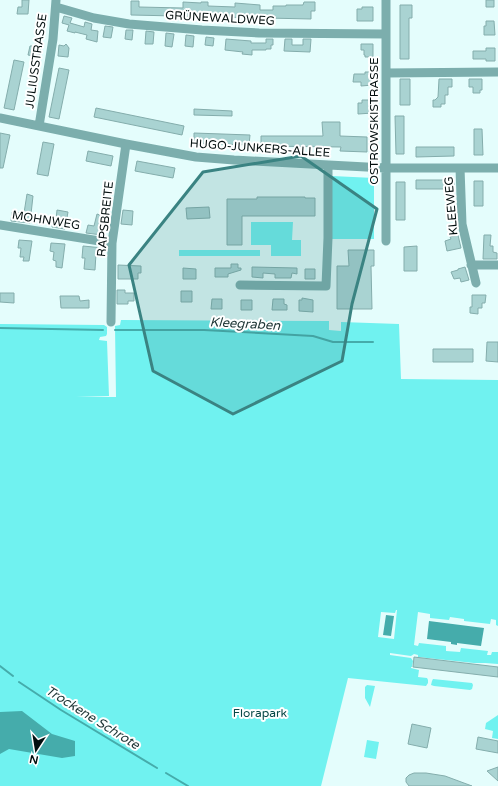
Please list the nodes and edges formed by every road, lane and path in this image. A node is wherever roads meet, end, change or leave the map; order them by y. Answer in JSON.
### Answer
{"nodes":[{"id":1,"x":386,"y":0,"type":"edge"},
{"id":2,"x":56,"y":3,"type":"edge"},
{"id":3,"x":386,"y":34,"type":"junction"},
{"id":4,"x":498,"y":72,"type":"edge"},
{"id":5,"x":387,"y":73,"type":"junction"},
{"id":6,"x":0,"y":118,"type":"edge"},
{"id":7,"x":39,"y":126,"type":"junction"},
{"id":8,"x":126,"y":144,"type":"junction"},
{"id":9,"x":328,"y":165,"type":"junction"},
{"id":10,"x":386,"y":168,"type":"junction"},
{"id":11,"x":460,"y":168,"type":"junction"},
{"id":12,"x":498,"y":168,"type":"edge"},
{"id":13,"x":0,"y":225,"type":"edge"},
{"id":14,"x":386,"y":241,"type":"dead end"},
{"id":15,"x":112,"y":243,"type":"junction"},
{"id":16,"x":472,"y":265,"type":"junction"},
{"id":17,"x":498,"y":265,"type":"edge"},
{"id":18,"x":476,"y":283,"type":"dead end"},
{"id":19,"x":240,"y":285,"type":"dead end"},
{"id":20,"x":111,"y":322,"type":"dead end"}],
"edges":[{"from":1,"to":3,"type":"street","name":"OSTROWSKISTRASSE"},
{"from":2,"to":3,"type":"street","name":"GRÜNEWALDWEG"},
{"from":2,"to":7,"type":"street","name":"JULIUSSTRASSE"},
{"from":3,"to":5,"type":"street","name":"OSTROWSKISTRASSE"},
{"from":4,"to":5,"type":"street"},
{"from":5,"to":10,"type":"street","name":"OSTROWSKISTRASSE"},
{"from":6,"to":7,"type":"street","name":"HUGO-JUNKERS-ALLEE"},
{"from":7,"to":8,"type":"street","name":"HUGO-JUNKERS-ALLEE"},
{"from":8,"to":9,"type":"street","name":"HUGO-JUNKERS-ALLEE"},
{"from":8,"to":15,"type":"street","name":"RAPSBREITE"},
{"from":9,"to":10,"type":"street","name":"HUGO-JUNKERS-ALLEE"},
{"from":9,"to":19,"type":"street"},
{"from":10,"to":11,"type":"street","name":"HUGO-JUNKERS-ALLEE"},
{"from":10,"to":14,"type":"street","name":"OSTROWSKISTRASSE"},
{"from":11,"to":12,"type":"street","name":"HUGO-JUNKERS-ALLEE"},
{"from":11,"to":16,"type":"street","name":"KLEEWEG"},
{"from":13,"to":15,"type":"street","name":"MOHNWEG"},
{"from":15,"to":20,"type":"street","name":"RAPSBREITE"},
{"from":16,"to":17,"type":"street"},
{"from":16,"to":18,"type":"street","name":"KLEEWEG"}]}
